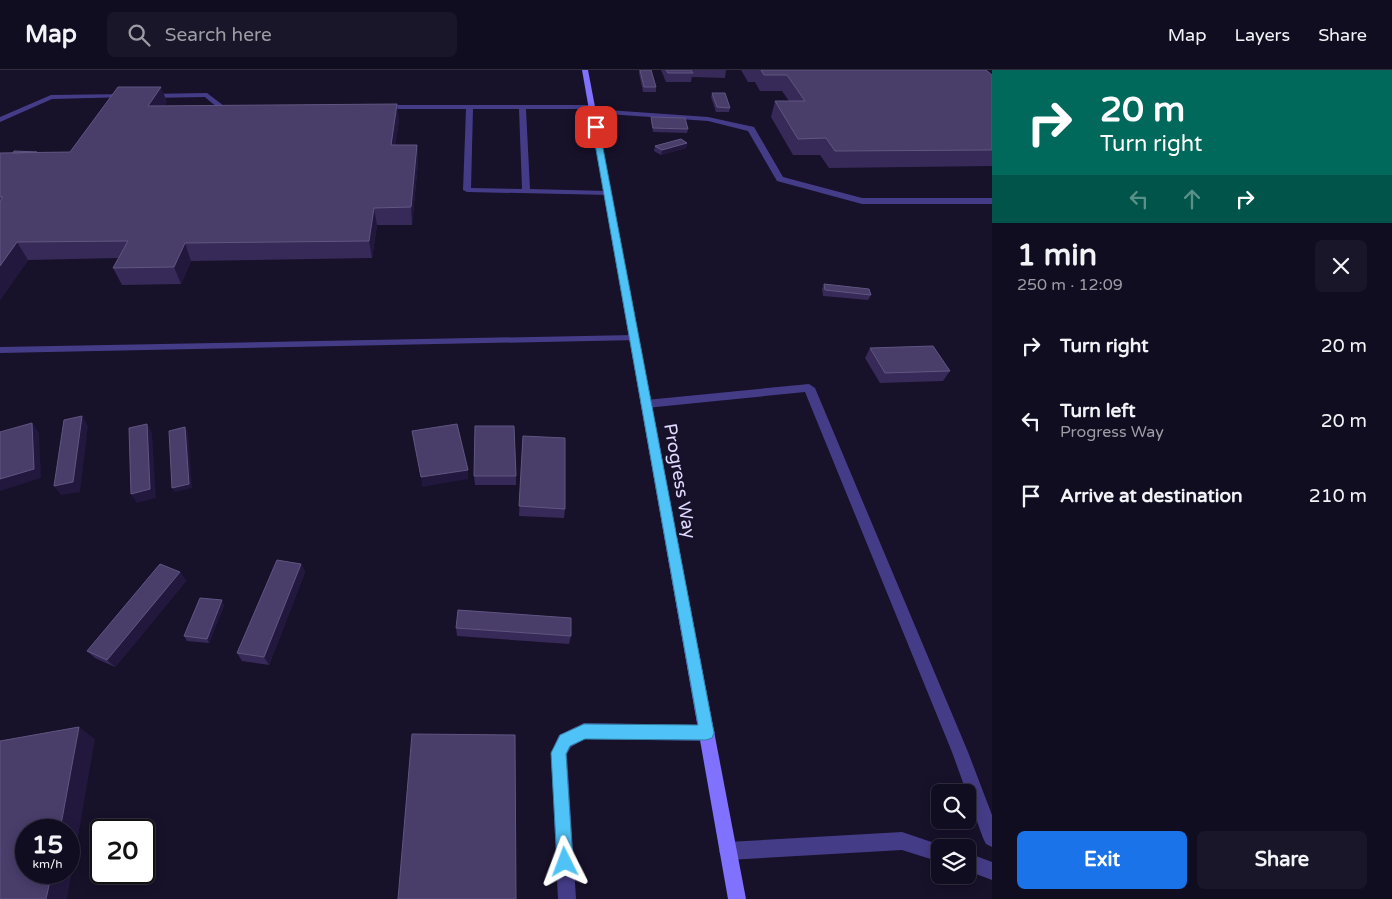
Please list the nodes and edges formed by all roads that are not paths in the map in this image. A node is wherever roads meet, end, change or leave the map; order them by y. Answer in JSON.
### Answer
{"nodes":[{"id":1,"x":585,"y":70,"type":"edge"},
{"id":2,"x":377,"y":107,"type":"edge"},
{"id":3,"x":470,"y":107,"type":"junction"},
{"id":4,"x":522,"y":107,"type":"junction"},
{"id":5,"x":242,"y":108,"type":"edge"},
{"id":6,"x":592,"y":109,"type":"junction"},
{"id":7,"x":0,"y":120,"type":"edge"},
{"id":8,"x":526,"y":191,"type":"junction"},
{"id":9,"x":608,"y":193,"type":"junction"},
{"id":10,"x":992,"y":201,"type":"edge"},
{"id":11,"x":634,"y":338,"type":"junction"},
{"id":12,"x":0,"y":350,"type":"edge"},
{"id":13,"x":646,"y":404,"type":"junction"},
{"id":14,"x":706,"y":733,"type":"junction"},
{"id":15,"x":992,"y":838,"type":"edge"},
{"id":16,"x":931,"y":850,"type":"edge"},
{"id":17,"x":728,"y":851,"type":"junction"},
{"id":18,"x":976,"y":865,"type":"edge"},
{"id":19,"x":992,"y":872,"type":"edge"},
{"id":20,"x":567,"y":899,"type":"edge"},
{"id":21,"x":737,"y":899,"type":"edge"}],
"edges":[{"from":1,"to":6,"type":"street","name":"Progress Way"},
{"from":2,"to":3,"type":"lane"},
{"from":3,"to":4,"type":"lane"},
{"from":3,"to":8,"type":"lane"},
{"from":4,"to":6,"type":"lane"},
{"from":4,"to":8,"type":"lane"},
{"from":5,"to":7,"type":"lane"},
{"from":6,"to":9,"type":"street","name":"Progress Way"},
{"from":6,"to":10,"type":"lane"},
{"from":8,"to":9,"type":"lane"},
{"from":9,"to":11,"type":"street","name":"Progress Way"},
{"from":11,"to":12,"type":"lane"},
{"from":11,"to":13,"type":"street","name":"Progress Way"},
{"from":13,"to":14,"type":"street","name":"Progress Way"},
{"from":13,"to":15,"type":"lane"},
{"from":14,"to":17,"type":"street","name":"Progress Way"},
{"from":14,"to":20,"type":"lane"},
{"from":16,"to":17,"type":"lane"},
{"from":17,"to":21,"type":"street","name":"Progress Way"},
{"from":18,"to":19,"type":"lane"}]}
